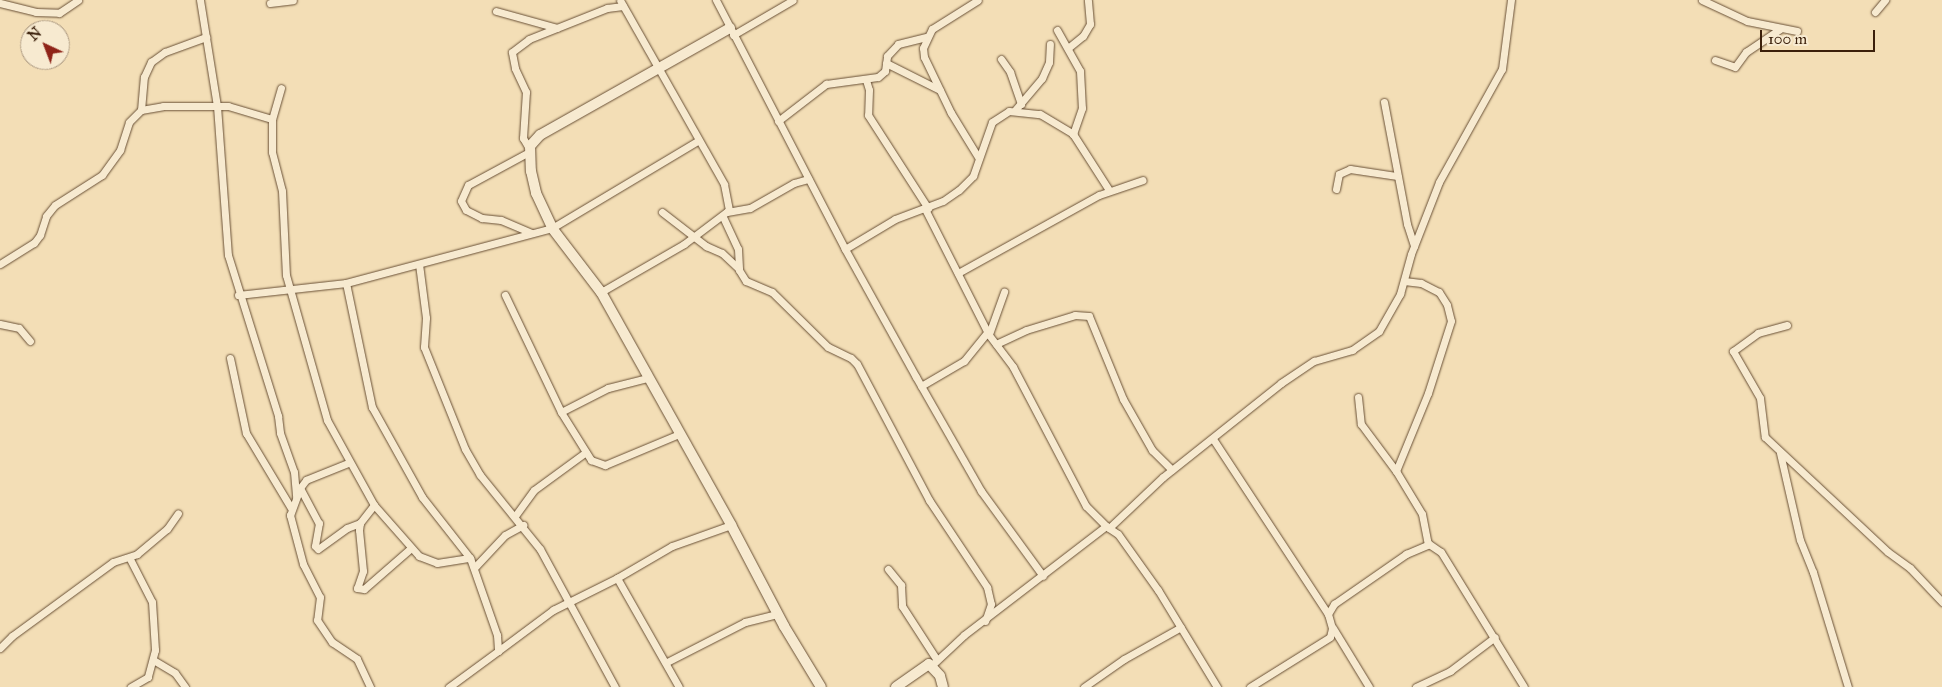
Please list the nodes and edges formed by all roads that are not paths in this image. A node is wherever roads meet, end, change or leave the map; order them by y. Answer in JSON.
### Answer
{"nodes":[{"id":1,"x":78,"y":0,"type":"edge"},
{"id":2,"x":200,"y":0,"type":"edge"},
{"id":3,"x":293,"y":0,"type":"edge"},
{"id":4,"x":605,"y":0,"type":"edge"},
{"id":5,"x":716,"y":0,"type":"edge"},
{"id":6,"x":793,"y":0,"type":"edge"},
{"id":7,"x":978,"y":0,"type":"edge"},
{"id":8,"x":1088,"y":0,"type":"edge"},
{"id":9,"x":1511,"y":0,"type":"edge"},
{"id":10,"x":1702,"y":0,"type":"edge"},
{"id":11,"x":1885,"y":0,"type":"edge"},
{"id":12,"x":0,"y":2,"type":"edge"},
{"id":13,"x":270,"y":3,"type":"dead end"},
{"id":14,"x":622,"y":3,"type":"edge"},
{"id":15,"x":610,"y":7,"type":"junction"},
{"id":16,"x":496,"y":11,"type":"dead end"},
{"id":17,"x":1875,"y":12,"type":"dead end"},
{"id":18,"x":557,"y":28,"type":"junction"},
{"id":19,"x":1780,"y":29,"type":"junction"},
{"id":20,"x":1057,"y":30,"type":"dead end"},
{"id":21,"x":1797,"y":30,"type":"dead end"},
{"id":22,"x":732,"y":32,"type":"junction"},
{"id":23,"x":206,"y":37,"type":"junction"},
{"id":24,"x":927,"y":37,"type":"junction"},
{"id":25,"x":1050,"y":44,"type":"dead end"},
{"id":26,"x":1068,"y":48,"type":"junction"},
{"id":27,"x":1001,"y":59,"type":"dead end"},
{"id":28,"x":1715,"y":60,"type":"dead end"},
{"id":29,"x":886,"y":63,"type":"junction"},
{"id":30,"x":661,"y":68,"type":"junction"},
{"id":31,"x":866,"y":80,"type":"junction"},
{"id":32,"x":281,"y":88,"type":"dead end"},
{"id":33,"x":940,"y":90,"type":"junction"},
{"id":34,"x":1384,"y":102,"type":"dead end"},
{"id":35,"x":1021,"y":104,"type":"junction"},
{"id":36,"x":217,"y":106,"type":"junction"},
{"id":37,"x":141,"y":110,"type":"junction"},
{"id":38,"x":1015,"y":110,"type":"junction"},
{"id":39,"x":272,"y":119,"type":"junction"},
{"id":40,"x":778,"y":120,"type":"junction"},
{"id":41,"x":1074,"y":134,"type":"junction"},
{"id":42,"x":699,"y":140,"type":"junction"},
{"id":43,"x":529,"y":151,"type":"junction"},
{"id":44,"x":978,"y":157,"type":"junction"},
{"id":45,"x":1397,"y":176,"type":"junction"},
{"id":46,"x":808,"y":179,"type":"junction"},
{"id":47,"x":1143,"y":180,"type":"dead end"},
{"id":48,"x":1336,"y":189,"type":"dead end"},
{"id":49,"x":1110,"y":190,"type":"junction"},
{"id":50,"x":926,"y":208,"type":"junction"},
{"id":51,"x":662,"y":212,"type":"dead end"},
{"id":52,"x":725,"y":215,"type":"junction"},
{"id":53,"x":552,"y":228,"type":"junction"},
{"id":54,"x":532,"y":233,"type":"junction"},
{"id":55,"x":694,"y":237,"type":"junction"},
{"id":56,"x":1414,"y":246,"type":"junction"},
{"id":57,"x":845,"y":249,"type":"junction"},
{"id":58,"x":0,"y":264,"type":"edge"},
{"id":59,"x":420,"y":264,"type":"junction"},
{"id":60,"x":739,"y":270,"type":"junction"},
{"id":61,"x":958,"y":273,"type":"junction"},
{"id":62,"x":1404,"y":281,"type":"junction"},
{"id":63,"x":346,"y":283,"type":"junction"},
{"id":64,"x":288,"y":290,"type":"junction"},
{"id":65,"x":601,"y":292,"type":"junction"},
{"id":66,"x":1004,"y":292,"type":"dead end"},
{"id":67,"x":238,"y":295,"type":"junction"},
{"id":68,"x":505,"y":295,"type":"dead end"},
{"id":69,"x":0,"y":324,"type":"edge"},
{"id":70,"x":1787,"y":325,"type":"dead end"},
{"id":71,"x":988,"y":333,"type":"junction"},
{"id":72,"x":30,"y":341,"type":"dead end"},
{"id":73,"x":996,"y":344,"type":"junction"},
{"id":74,"x":230,"y":358,"type":"dead end"},
{"id":75,"x":647,"y":378,"type":"junction"},
{"id":76,"x":921,"y":386,"type":"junction"},
{"id":77,"x":1358,"y":397,"type":"dead end"},
{"id":78,"x":561,"y":412,"type":"junction"},
{"id":79,"x":679,"y":434,"type":"junction"},
{"id":80,"x":1213,"y":439,"type":"junction"},
{"id":81,"x":586,"y":452,"type":"junction"},
{"id":82,"x":1780,"y":452,"type":"junction"},
{"id":83,"x":348,"y":463,"type":"junction"},
{"id":84,"x":1172,"y":470,"type":"junction"},
{"id":85,"x":1396,"y":471,"type":"junction"},
{"id":86,"x":300,"y":488,"type":"junction"},
{"id":87,"x":296,"y":497,"type":"junction"},
{"id":88,"x":374,"y":505,"type":"junction"},
{"id":89,"x":291,"y":508,"type":"junction"},
{"id":90,"x":178,"y":513,"type":"dead end"},
{"id":91,"x":515,"y":516,"type":"junction"},
{"id":92,"x":360,"y":523,"type":"junction"},
{"id":93,"x":522,"y":525,"type":"junction"},
{"id":94,"x":731,"y":525,"type":"junction"},
{"id":95,"x":1108,"y":527,"type":"junction"},
{"id":96,"x":1428,"y":544,"type":"junction"},
{"id":97,"x":410,"y":548,"type":"junction"},
{"id":98,"x":470,"y":558,"type":"junction"},
{"id":99,"x":130,"y":559,"type":"junction"},
{"id":100,"x":474,"y":568,"type":"junction"},
{"id":101,"x":888,"y":569,"type":"dead end"},
{"id":102,"x":1044,"y":576,"type":"junction"},
{"id":103,"x":618,"y":578,"type":"junction"},
{"id":104,"x":569,"y":602,"type":"junction"},
{"id":105,"x":1942,"y":602,"type":"edge"},
{"id":106,"x":777,"y":614,"type":"junction"},
{"id":107,"x":1328,"y":614,"type":"junction"},
{"id":108,"x":985,"y":621,"type":"junction"},
{"id":109,"x":1331,"y":626,"type":"junction"},
{"id":110,"x":1181,"y":628,"type":"junction"},
{"id":111,"x":1494,"y":637,"type":"junction"},
{"id":112,"x":0,"y":648,"type":"edge"},
{"id":113,"x":498,"y":651,"type":"junction"},
{"id":114,"x":155,"y":661,"type":"junction"},
{"id":115,"x":667,"y":662,"type":"junction"},
{"id":116,"x":934,"y":663,"type":"junction"},
{"id":117,"x":131,"y":687,"type":"edge"},
{"id":118,"x":185,"y":687,"type":"edge"},
{"id":119,"x":370,"y":687,"type":"edge"},
{"id":120,"x":449,"y":687,"type":"edge"},
{"id":121,"x":615,"y":687,"type":"edge"},
{"id":122,"x":679,"y":687,"type":"edge"},
{"id":123,"x":820,"y":687,"type":"edge"},
{"id":124,"x":896,"y":687,"type":"edge"},
{"id":125,"x":944,"y":687,"type":"edge"},
{"id":126,"x":1084,"y":687,"type":"edge"},
{"id":127,"x":1217,"y":687,"type":"edge"},
{"id":128,"x":1250,"y":687,"type":"edge"},
{"id":129,"x":1369,"y":687,"type":"edge"},
{"id":130,"x":1416,"y":687,"type":"edge"},
{"id":131,"x":1524,"y":687,"type":"edge"},
{"id":132,"x":1848,"y":687,"type":"edge"}],
"edges":[{"from":1,"to":12,"type":"street"},
{"from":2,"to":23,"type":"street"},
{"from":3,"to":13,"type":"street"},
{"from":4,"to":15,"type":"street"},
{"from":5,"to":22,"type":"street"},
{"from":6,"to":22,"type":"street"},
{"from":7,"to":24,"type":"street"},
{"from":8,"to":26,"type":"street"},
{"from":9,"to":56,"type":"street"},
{"from":10,"to":19,"type":"street"},
{"from":11,"to":17,"type":"street"},
{"from":14,"to":15,"type":"street"},
{"from":14,"to":30,"type":"street"},
{"from":15,"to":18,"type":"street"},
{"from":16,"to":18,"type":"street"},
{"from":18,"to":43,"type":"street"},
{"from":19,"to":21,"type":"street"},
{"from":19,"to":28,"type":"street"},
{"from":20,"to":26,"type":"street"},
{"from":22,"to":30,"type":"street"},
{"from":22,"to":40,"type":"street"},
{"from":23,"to":36,"type":"street"},
{"from":23,"to":37,"type":"street"},
{"from":24,"to":29,"type":"street"},
{"from":24,"to":33,"type":"street"},
{"from":25,"to":35,"type":"street"},
{"from":26,"to":41,"type":"street"},
{"from":27,"to":35,"type":"street"},
{"from":29,"to":31,"type":"street"},
{"from":29,"to":33,"type":"street"},
{"from":30,"to":42,"type":"street"},
{"from":30,"to":43,"type":"street"},
{"from":31,"to":40,"type":"street"},
{"from":31,"to":50,"type":"street"},
{"from":32,"to":39,"type":"street"},
{"from":33,"to":44,"type":"street"},
{"from":34,"to":45,"type":"street"},
{"from":35,"to":38,"type":"street"},
{"from":36,"to":37,"type":"street"},
{"from":36,"to":39,"type":"street"},
{"from":36,"to":67,"type":"street"},
{"from":37,"to":58,"type":"street"},
{"from":38,"to":41,"type":"street"},
{"from":38,"to":44,"type":"street"},
{"from":39,"to":64,"type":"street"},
{"from":40,"to":46,"type":"street"},
{"from":41,"to":49,"type":"street"},
{"from":42,"to":52,"type":"street"},
{"from":42,"to":53,"type":"street"},
{"from":43,"to":53,"type":"street"},
{"from":43,"to":54,"type":"street"},
{"from":44,"to":50,"type":"street"},
{"from":45,"to":48,"type":"street"},
{"from":45,"to":56,"type":"street"},
{"from":46,"to":52,"type":"street"},
{"from":46,"to":57,"type":"street"},
{"from":47,"to":49,"type":"street"},
{"from":49,"to":61,"type":"street"},
{"from":50,"to":57,"type":"street"},
{"from":50,"to":61,"type":"street"},
{"from":51,"to":55,"type":"street"},
{"from":52,"to":55,"type":"street"},
{"from":52,"to":60,"type":"street"},
{"from":53,"to":54,"type":"street"},
{"from":53,"to":65,"type":"street"},
{"from":54,"to":59,"type":"street"},
{"from":55,"to":60,"type":"street"},
{"from":55,"to":65,"type":"street"},
{"from":56,"to":62,"type":"street"},
{"from":57,"to":76,"type":"street"},
{"from":59,"to":63,"type":"street"},
{"from":59,"to":91,"type":"street"},
{"from":60,"to":108,"type":"street"},
{"from":61,"to":71,"type":"street"},
{"from":62,"to":80,"type":"street"},
{"from":62,"to":85,"type":"street"},
{"from":63,"to":64,"type":"street"},
{"from":63,"to":98,"type":"street"},
{"from":64,"to":67,"type":"street"},
{"from":64,"to":83,"type":"street"},
{"from":65,"to":75,"type":"street"},
{"from":66,"to":71,"type":"street"},
{"from":67,"to":87,"type":"street"},
{"from":68,"to":78,"type":"street"},
{"from":69,"to":72,"type":"street"},
{"from":70,"to":82,"type":"street"},
{"from":71,"to":73,"type":"street"},
{"from":71,"to":76,"type":"street"},
{"from":73,"to":84,"type":"street"},
{"from":73,"to":95,"type":"street"},
{"from":74,"to":89,"type":"street"},
{"from":75,"to":78,"type":"street"},
{"from":75,"to":79,"type":"street"},
{"from":76,"to":102,"type":"street"},
{"from":77,"to":85,"type":"street"},
{"from":78,"to":81,"type":"street"},
{"from":79,"to":81,"type":"street"},
{"from":79,"to":94,"type":"street"},
{"from":80,"to":84,"type":"street"},
{"from":80,"to":107,"type":"street"},
{"from":81,"to":91,"type":"street"},
{"from":82,"to":105,"type":"street"},
{"from":82,"to":132,"type":"street"},
{"from":83,"to":86,"type":"street"},
{"from":83,"to":88,"type":"street"},
{"from":84,"to":95,"type":"street"},
{"from":85,"to":96,"type":"street"},
{"from":86,"to":87,"type":"street"},
{"from":86,"to":92,"type":"street"},
{"from":87,"to":89,"type":"street"},
{"from":88,"to":92,"type":"street"},
{"from":88,"to":97,"type":"street"},
{"from":89,"to":119,"type":"street"},
{"from":90,"to":99,"type":"street"},
{"from":91,"to":93,"type":"street"},
{"from":92,"to":97,"type":"street"},
{"from":93,"to":100,"type":"street"},
{"from":93,"to":104,"type":"street"},
{"from":94,"to":103,"type":"street"},
{"from":94,"to":106,"type":"street"},
{"from":95,"to":102,"type":"street"},
{"from":95,"to":110,"type":"street"},
{"from":96,"to":107,"type":"street"},
{"from":96,"to":111,"type":"street"},
{"from":97,"to":98,"type":"street"},
{"from":98,"to":100,"type":"street"},
{"from":99,"to":112,"type":"street"},
{"from":99,"to":114,"type":"street"},
{"from":100,"to":113,"type":"street"},
{"from":101,"to":116,"type":"street"},
{"from":102,"to":108,"type":"street"},
{"from":103,"to":104,"type":"street"},
{"from":103,"to":115,"type":"street"},
{"from":104,"to":113,"type":"street"},
{"from":104,"to":121,"type":"street"},
{"from":106,"to":115,"type":"street"},
{"from":106,"to":123,"type":"street"},
{"from":107,"to":109,"type":"street"},
{"from":108,"to":116,"type":"street"},
{"from":109,"to":128,"type":"street"},
{"from":109,"to":129,"type":"street"},
{"from":110,"to":126,"type":"street"},
{"from":110,"to":127,"type":"street"},
{"from":111,"to":130,"type":"street"},
{"from":111,"to":131,"type":"street"},
{"from":113,"to":120,"type":"street"},
{"from":114,"to":117,"type":"street"},
{"from":114,"to":118,"type":"street"},
{"from":115,"to":122,"type":"street"},
{"from":116,"to":124,"type":"street"},
{"from":116,"to":125,"type":"street"}]}
